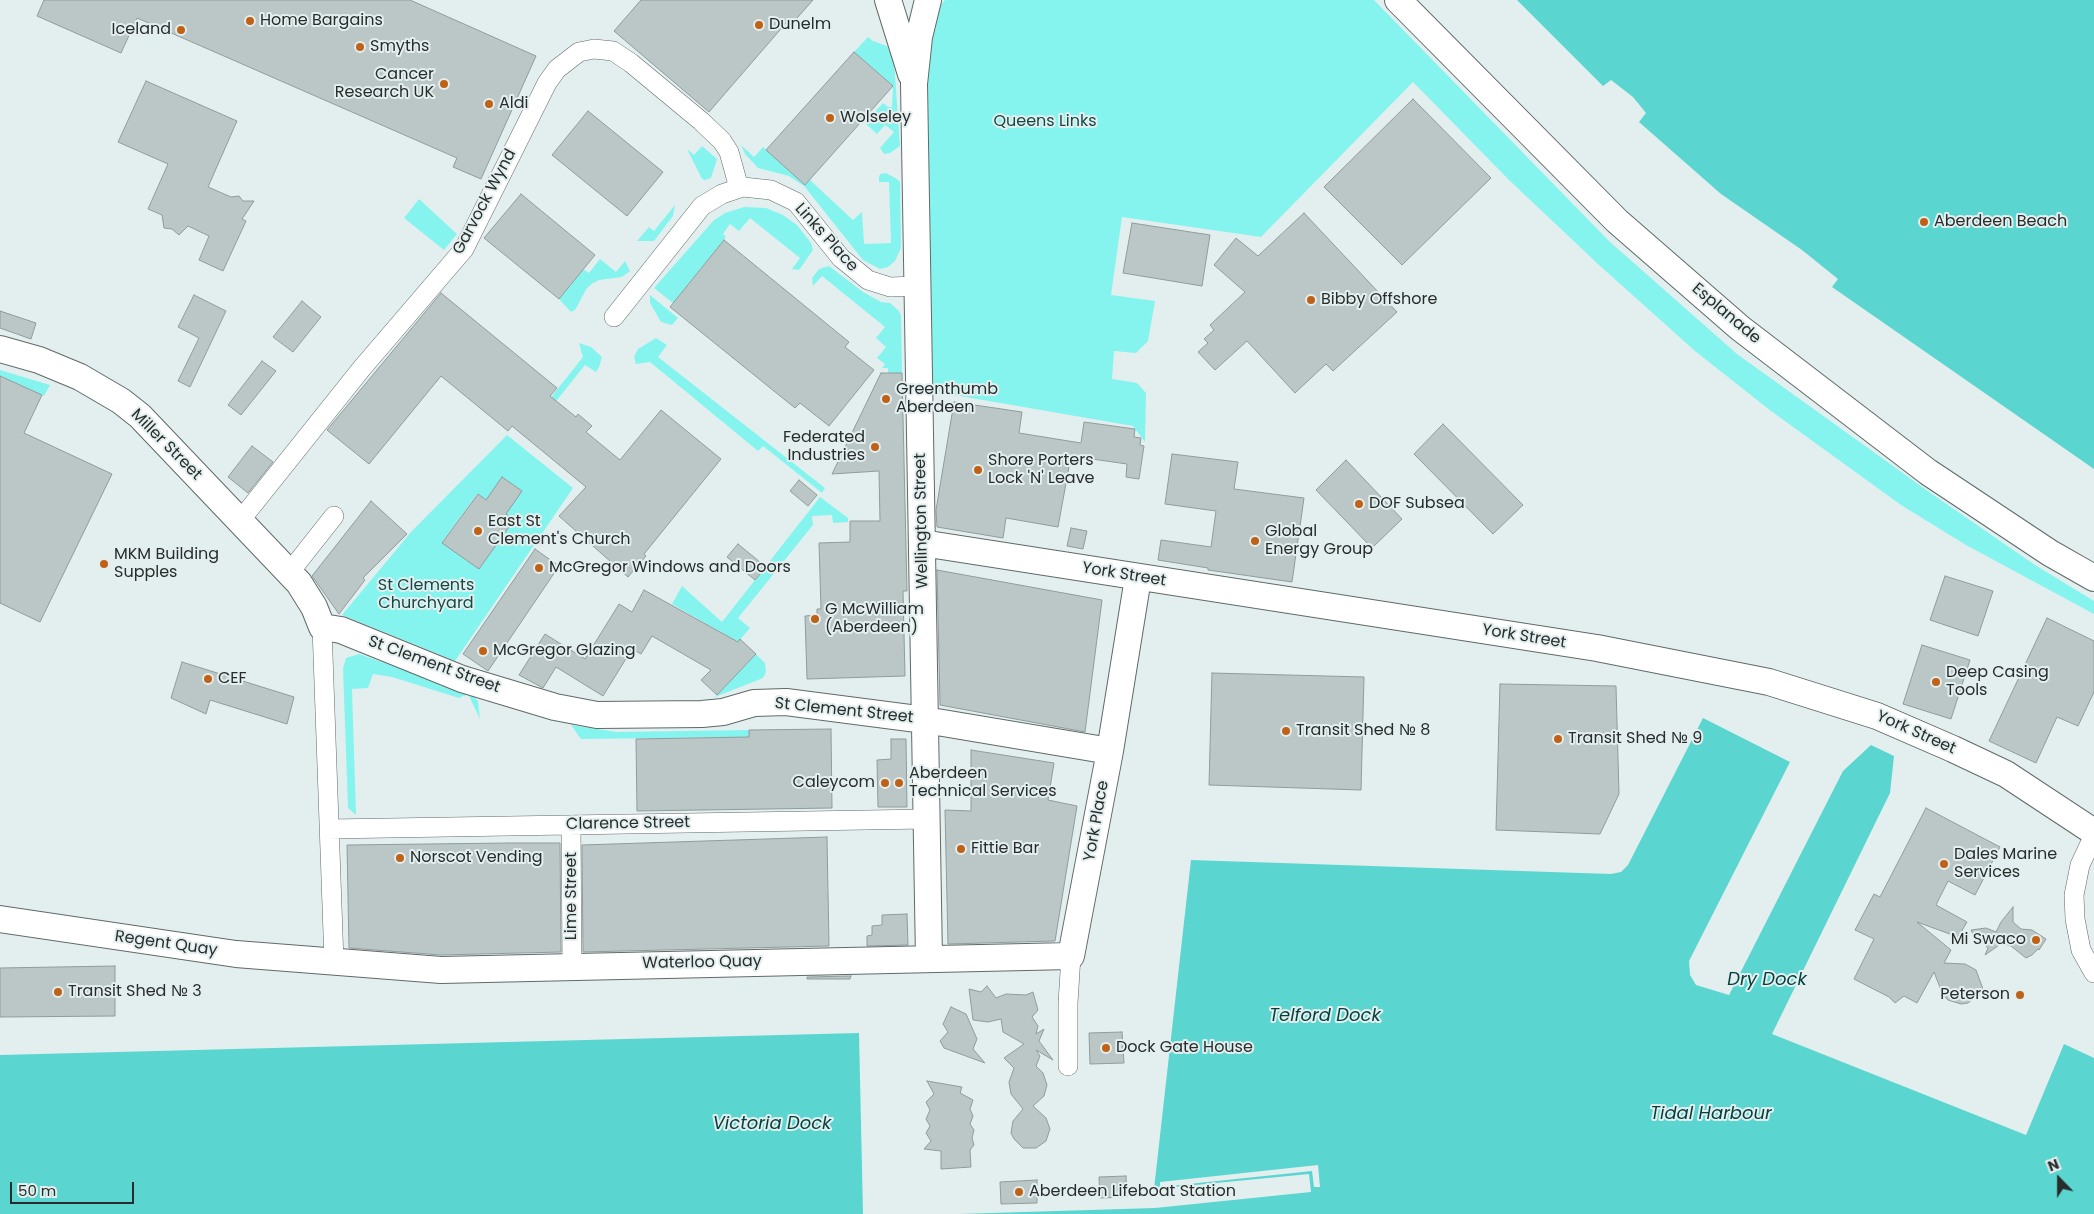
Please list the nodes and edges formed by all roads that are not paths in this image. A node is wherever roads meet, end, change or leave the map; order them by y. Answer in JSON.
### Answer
{"nodes":[{"id":1,"x":888,"y":0,"type":"edge"},
{"id":2,"x":927,"y":0,"type":"edge"},
{"id":3,"x":1398,"y":0,"type":"edge"},
{"id":4,"x":914,"y":84,"type":"junction"},
{"id":5,"x":739,"y":188,"type":"junction"},
{"id":6,"x":917,"y":286,"type":"junction"},
{"id":7,"x":614,"y":317,"type":"dead end"},
{"id":8,"x":0,"y":348,"type":"edge"},
{"id":9,"x":334,"y":516,"type":"dead end"},
{"id":10,"x":239,"y":522,"type":"junction"},
{"id":11,"x":922,"y":544,"type":"junction"},
{"id":12,"x":290,"y":572,"type":"junction"},
{"id":13,"x":1138,"y":578,"type":"junction"},
{"id":14,"x":2094,"y":578,"type":"edge"},
{"id":15,"x":322,"y":627,"type":"junction"},
{"id":16,"x":925,"y":720,"type":"junction"},
{"id":17,"x":1110,"y":751,"type":"junction"},
{"id":18,"x":926,"y":819,"type":"junction"},
{"id":19,"x":571,"y":825,"type":"junction"},
{"id":20,"x":330,"y":829,"type":"junction"},
{"id":21,"x":2094,"y":834,"type":"edge"},
{"id":22,"x":0,"y":919,"type":"edge"},
{"id":23,"x":1071,"y":956,"type":"junction"},
{"id":24,"x":929,"y":958,"type":"junction"},
{"id":25,"x":334,"y":962,"type":"junction"},
{"id":26,"x":572,"y":966,"type":"junction"},
{"id":27,"x":2094,"y":973,"type":"edge"},
{"id":28,"x":1068,"y":1066,"type":"dead end"}],
"edges":[{"from":1,"to":2,"type":"street"},
{"from":1,"to":4,"type":"street","name":"Wellington Street"},
{"from":2,"to":4,"type":"street","name":"Wellington Street"},
{"from":3,"to":14,"type":"street","name":"Esplanade"},
{"from":4,"to":6,"type":"street","name":"Wellington Street"},
{"from":5,"to":6,"type":"street","name":"Links Place"},
{"from":5,"to":7,"type":"street","name":"Links Place"},
{"from":5,"to":10,"type":"street","name":"Garvock Wynd"},
{"from":6,"to":11,"type":"street","name":"Wellington Street"},
{"from":8,"to":10,"type":"street","name":"Miller Street"},
{"from":9,"to":12,"type":"street"},
{"from":10,"to":12,"type":"street","name":"Miller Street"},
{"from":11,"to":13,"type":"street","name":"York Street"},
{"from":11,"to":16,"type":"street","name":"Wellington Street"},
{"from":12,"to":15,"type":"street","name":"Miller Street"},
{"from":13,"to":17,"type":"street","name":"York Place"},
{"from":13,"to":21,"type":"street","name":"York Street"},
{"from":15,"to":16,"type":"street","name":"St Clement Street"},
{"from":15,"to":20,"type":"street"},
{"from":16,"to":17,"type":"street","name":"St Clement Street"},
{"from":16,"to":18,"type":"street","name":"Wellington Street"},
{"from":17,"to":23,"type":"street","name":"York Place"},
{"from":18,"to":19,"type":"street","name":"Clarence Street"},
{"from":18,"to":24,"type":"street","name":"Wellington Street"},
{"from":19,"to":20,"type":"street","name":"Clarence Street"},
{"from":19,"to":26,"type":"street","name":"Lime Street"},
{"from":20,"to":25,"type":"street"},
{"from":21,"to":27,"type":"street"},
{"from":22,"to":25,"type":"street","name":"Regent Quay"},
{"from":23,"to":24,"type":"street","name":"Waterloo Quay"},
{"from":23,"to":28,"type":"street","name":"York Place"},
{"from":24,"to":26,"type":"street","name":"Waterloo Quay"},
{"from":25,"to":26,"type":"street","name":"Waterloo Quay"}]}
